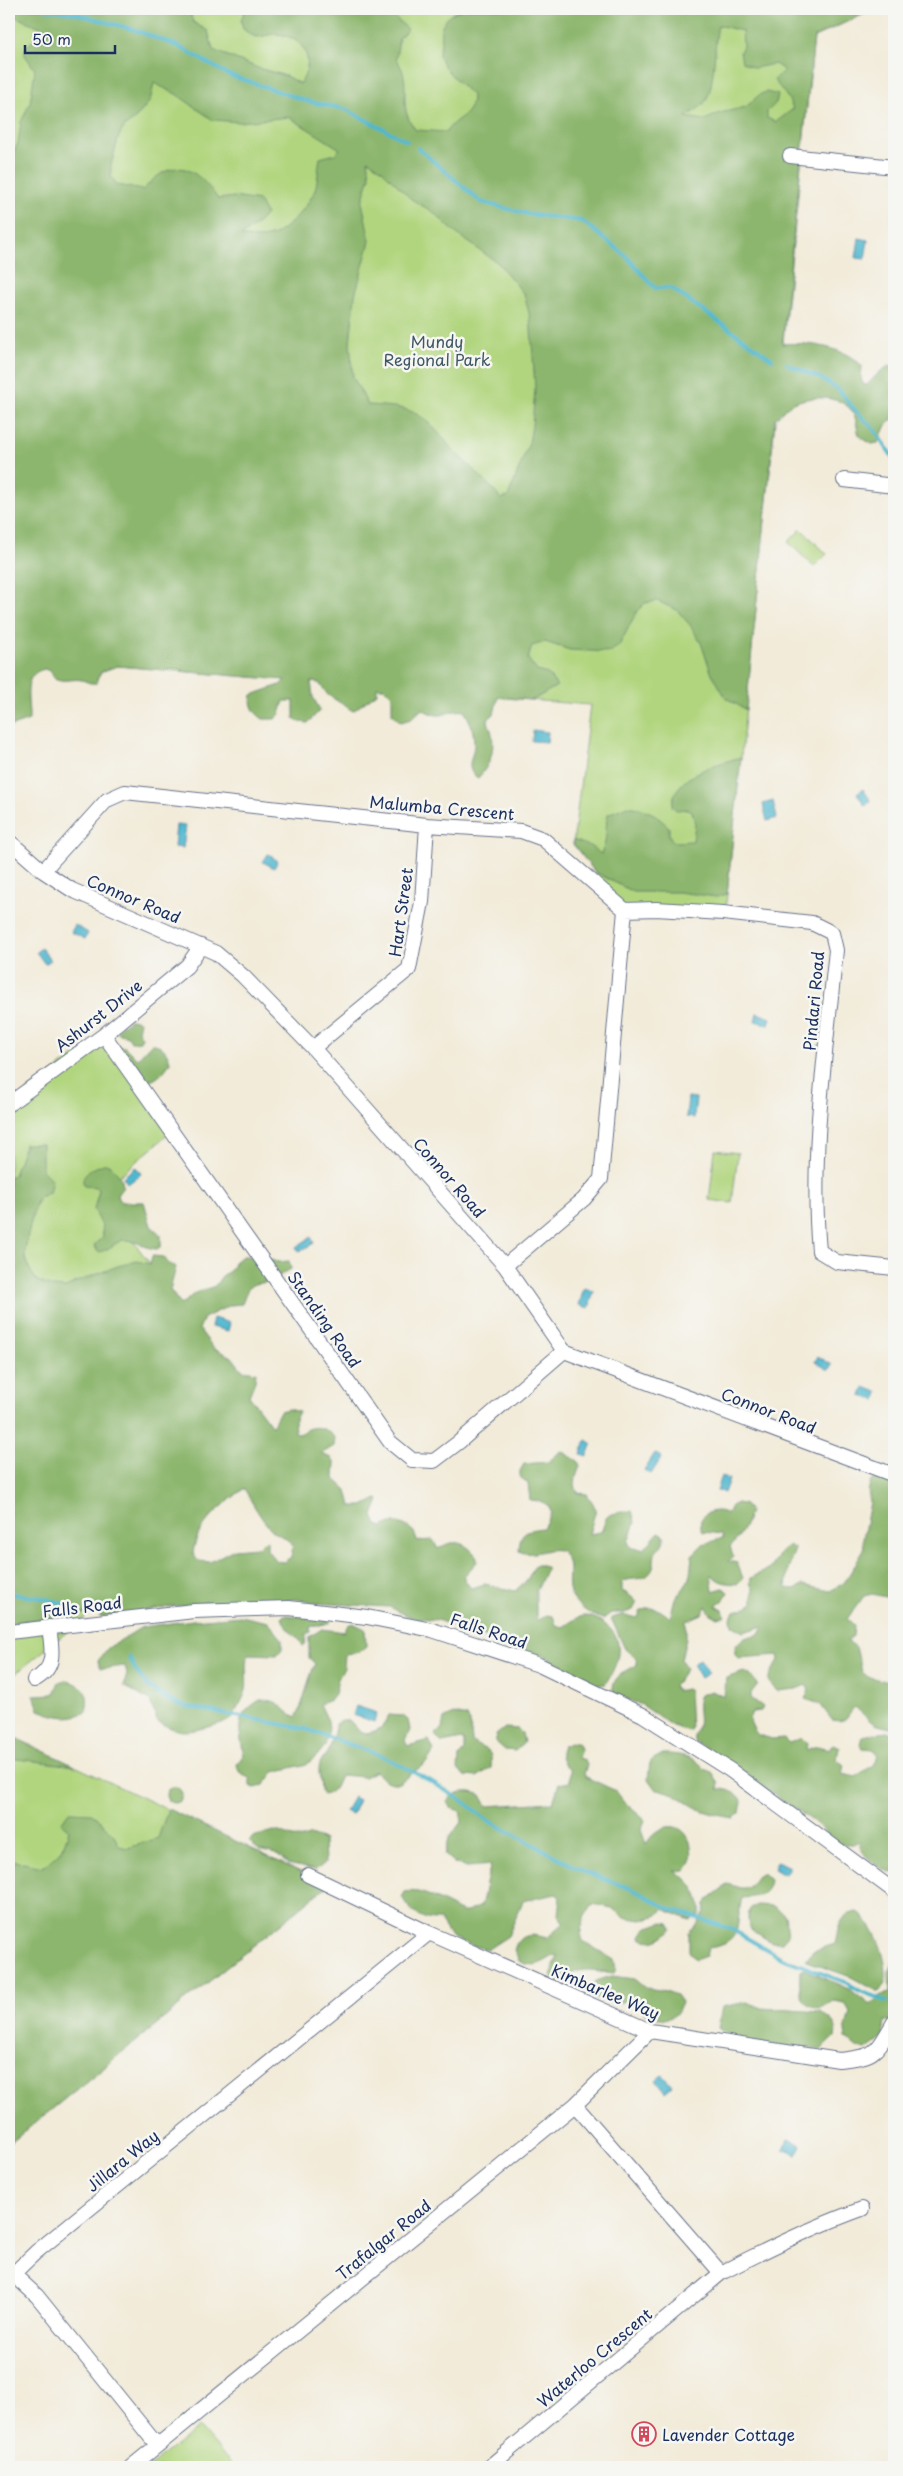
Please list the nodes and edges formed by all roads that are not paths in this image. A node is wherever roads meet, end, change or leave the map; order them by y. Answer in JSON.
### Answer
{"nodes":[{"id":1,"x":790,"y":156,"type":"dead end"},
{"id":2,"x":894,"y":167,"type":"edge"},
{"id":3,"x":844,"y":480,"type":"dead end"},
{"id":4,"x":894,"y":486,"type":"edge"},
{"id":5,"x":428,"y":825,"type":"junction"},
{"id":6,"x":9,"y":841,"type":"edge"},
{"id":7,"x":43,"y":871,"type":"junction"},
{"id":8,"x":625,"y":910,"type":"junction"},
{"id":9,"x":201,"y":946,"type":"junction"},
{"id":10,"x":104,"y":1035,"type":"junction"},
{"id":11,"x":313,"y":1048,"type":"junction"},
{"id":12,"x":9,"y":1104,"type":"edge"},
{"id":13,"x":506,"y":1266,"type":"junction"},
{"id":14,"x":894,"y":1268,"type":"edge"},
{"id":15,"x":564,"y":1351,"type":"junction"},
{"id":16,"x":894,"y":1475,"type":"edge"},
{"id":17,"x":48,"y":1627,"type":"junction"},
{"id":18,"x":9,"y":1632,"type":"edge"},
{"id":19,"x":34,"y":1680,"type":"dead end"},
{"id":20,"x":308,"y":1875,"type":"dead end"},
{"id":21,"x":894,"y":1891,"type":"edge"},
{"id":22,"x":429,"y":1933,"type":"junction"},
{"id":23,"x":894,"y":2022,"type":"edge"},
{"id":24,"x":650,"y":2031,"type":"junction"},
{"id":25,"x":575,"y":2104,"type":"junction"},
{"id":26,"x":862,"y":2209,"type":"dead end"},
{"id":27,"x":720,"y":2273,"type":"junction"},
{"id":28,"x":11,"y":2275,"type":"edge"},
{"id":29,"x":157,"y":2446,"type":"junction"},
{"id":30,"x":131,"y":2467,"type":"edge"},
{"id":31,"x":489,"y":2467,"type":"edge"}],
"edges":[{"from":1,"to":2,"type":"street"},
{"from":3,"to":4,"type":"street"},
{"from":5,"to":7,"type":"street","name":"Malumba Crescent"},
{"from":5,"to":8,"type":"street","name":"Malumba Crescent"},
{"from":5,"to":11,"type":"street","name":"Hart Street"},
{"from":6,"to":7,"type":"street","name":"Connor Road"},
{"from":7,"to":9,"type":"street","name":"Connor Road"},
{"from":8,"to":13,"type":"street"},
{"from":8,"to":14,"type":"street","name":"Pindari Road"},
{"from":9,"to":10,"type":"street","name":"Ashurst Drive"},
{"from":9,"to":11,"type":"street","name":"Connor Road"},
{"from":10,"to":12,"type":"street","name":"Ashurst Drive"},
{"from":10,"to":15,"type":"street","name":"Standing Road"},
{"from":11,"to":13,"type":"street","name":"Connor Road"},
{"from":13,"to":15,"type":"street","name":"Connor Road"},
{"from":15,"to":16,"type":"street","name":"Connor Road"},
{"from":17,"to":18,"type":"street","name":"Falls Road"},
{"from":17,"to":19,"type":"street"},
{"from":17,"to":21,"type":"street","name":"Falls Road"},
{"from":20,"to":22,"type":"street","name":"Kimbarlee Way"},
{"from":22,"to":24,"type":"street","name":"Kimbarlee Way"},
{"from":22,"to":28,"type":"street","name":"Jillara Way"},
{"from":23,"to":24,"type":"street","name":"Kimbarlee Way"},
{"from":24,"to":25,"type":"street","name":"Trafalgar Road"},
{"from":25,"to":27,"type":"street"},
{"from":25,"to":29,"type":"street","name":"Trafalgar Road"},
{"from":26,"to":27,"type":"street","name":"Waterloo Crescent"},
{"from":27,"to":31,"type":"street","name":"Waterloo Crescent"},
{"from":28,"to":29,"type":"street","name":"Jillara Way"},
{"from":29,"to":30,"type":"street","name":"Trafalgar Road"}]}
